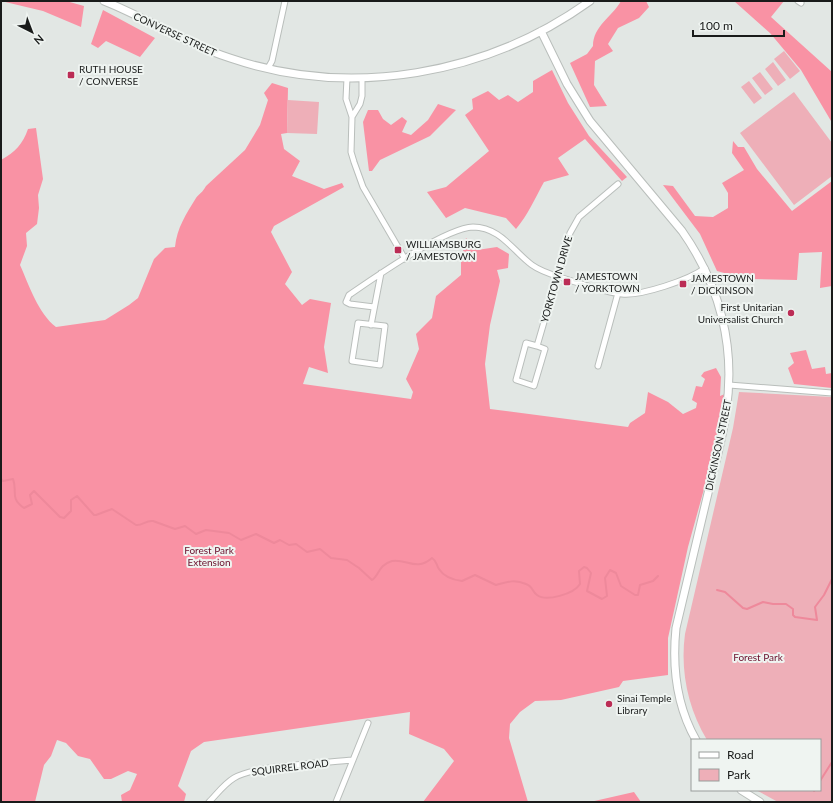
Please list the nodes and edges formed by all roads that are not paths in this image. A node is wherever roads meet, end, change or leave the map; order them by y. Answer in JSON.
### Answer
{"nodes":[{"id":1,"x":104,"y":1,"type":"edge"},
{"id":2,"x":285,"y":1,"type":"edge"},
{"id":3,"x":590,"y":1,"type":"edge"},
{"id":4,"x":541,"y":31,"type":"junction"},
{"id":5,"x":268,"y":68,"type":"junction"},
{"id":6,"x":347,"y":78,"type":"junction"},
{"id":7,"x":362,"y":78,"type":"junction"},
{"id":8,"x":352,"y":117,"type":"junction"},
{"id":9,"x":618,"y":184,"type":"dead end"},
{"id":10,"x":405,"y":259,"type":"junction"},
{"id":11,"x":705,"y":268,"type":"junction"},
{"id":12,"x":381,"y":273,"type":"junction"},
{"id":13,"x":557,"y":276,"type":"junction"},
{"id":14,"x":618,"y":293,"type":"junction"},
{"id":15,"x":374,"y":307,"type":"junction"},
{"id":16,"x":371,"y":325,"type":"junction"},
{"id":17,"x":537,"y":346,"type":"junction"},
{"id":18,"x":598,"y":366,"type":"dead end"},
{"id":19,"x":729,"y":385,"type":"junction"},
{"id":20,"x":832,"y":393,"type":"edge"},
{"id":21,"x":368,"y":723,"type":"dead end"},
{"id":22,"x":696,"y":739,"type":"edge"},
{"id":23,"x":353,"y":760,"type":"junction"},
{"id":24,"x":743,"y":791,"type":"edge"},
{"id":25,"x":211,"y":800,"type":"edge"},
{"id":26,"x":336,"y":802,"type":"edge"},
{"id":27,"x":760,"y":802,"type":"edge"}],
"edges":[{"from":1,"to":5,"type":"main road","name":"CONVERSE STREET"},
{"from":2,"to":5,"type":"street"},
{"from":3,"to":4,"type":"main road","name":"CONVERSE STREET"},
{"from":4,"to":7,"type":"main road","name":"CONVERSE STREET"},
{"from":4,"to":11,"type":"main road","name":"DICKINSON STREET"},
{"from":5,"to":6,"type":"main road","name":"CONVERSE STREET"},
{"from":6,"to":7,"type":"main road","name":"CONVERSE STREET"},
{"from":6,"to":8,"type":"street"},
{"from":7,"to":8,"type":"street"},
{"from":8,"to":10,"type":"street"},
{"from":9,"to":13,"type":"street","name":"YORKTOWN DRIVE"},
{"from":10,"to":12,"type":"street"},
{"from":10,"to":13,"type":"street"},
{"from":11,"to":14,"type":"street"},
{"from":11,"to":19,"type":"main road","name":"DICKINSON STREET"},
{"from":12,"to":15,"type":"street"},
{"from":12,"to":15,"type":"street"},
{"from":13,"to":14,"type":"street"},
{"from":13,"to":17,"type":"street","name":"YORKTOWN DRIVE"},
{"from":14,"to":18,"type":"street"},
{"from":15,"to":16,"type":"street"},
{"from":16,"to":16,"type":"street"},
{"from":17,"to":17,"type":"street"},
{"from":19,"to":20,"type":"street"},
{"from":19,"to":22,"type":"main road","name":"DICKINSON STREET"},
{"from":21,"to":23,"type":"street"},
{"from":23,"to":25,"type":"street","name":"SQUIRREL ROAD"},
{"from":23,"to":26,"type":"street"},
{"from":24,"to":27,"type":"main road"}]}
